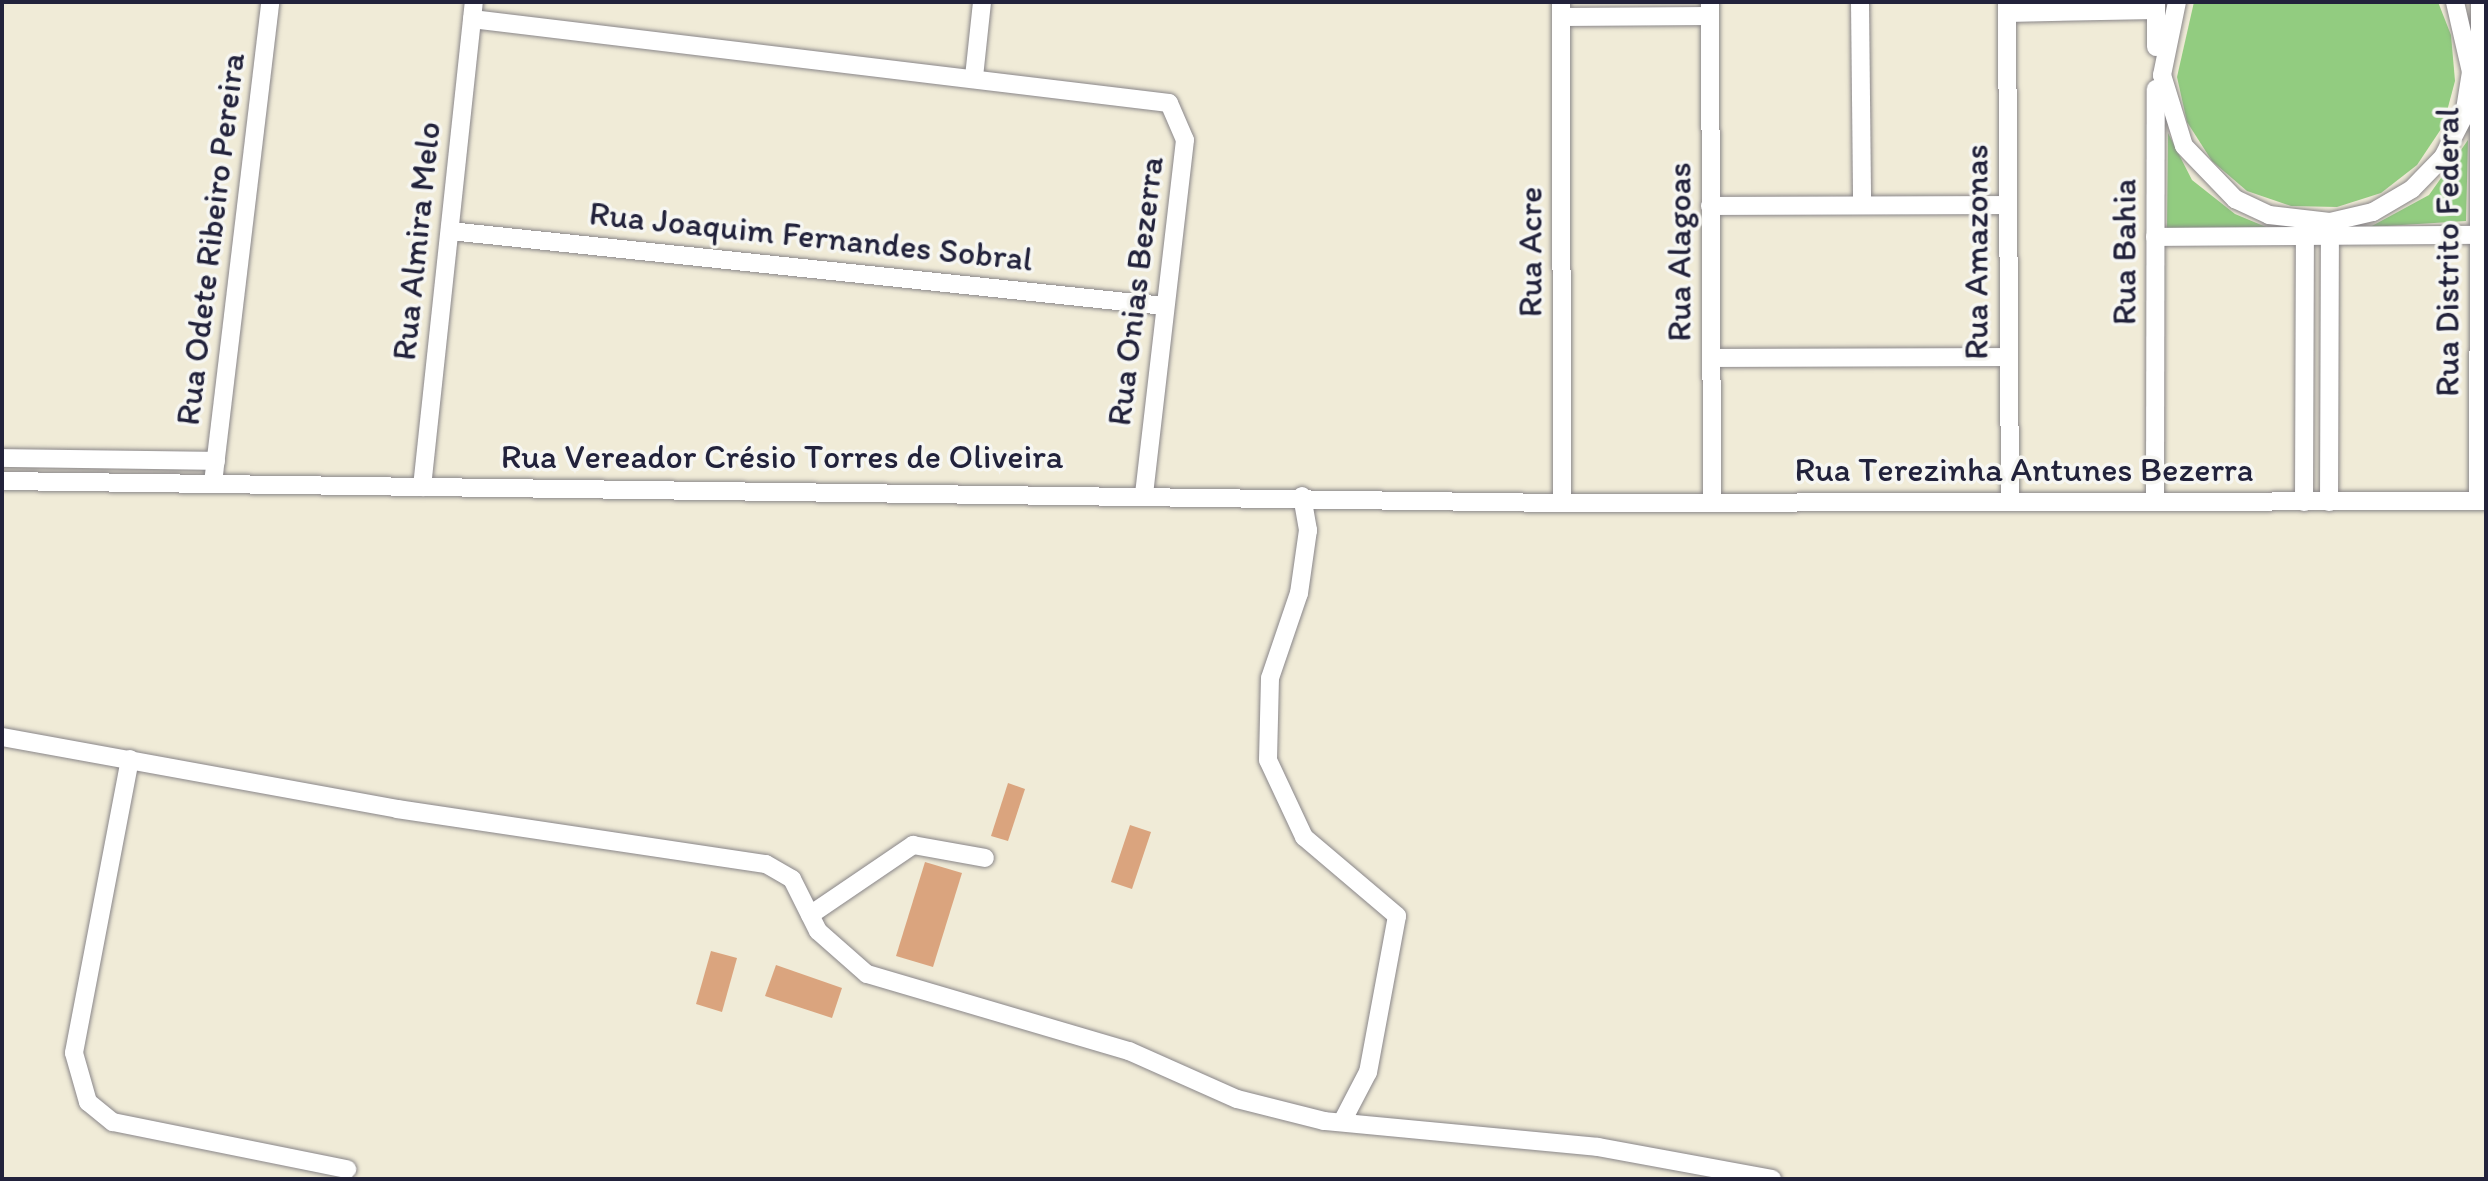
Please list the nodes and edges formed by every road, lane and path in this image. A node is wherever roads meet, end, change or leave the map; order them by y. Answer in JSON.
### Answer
{"nodes":[{"id":1,"x":270,"y":2,"type":"edge"},
{"id":2,"x":982,"y":2,"type":"edge"},
{"id":3,"x":1860,"y":2,"type":"edge"},
{"id":4,"x":2177,"y":2,"type":"edge"},
{"id":5,"x":2455,"y":2,"type":"edge"},
{"id":6,"x":2156,"y":6,"type":"edge"},
{"id":7,"x":2007,"y":7,"type":"edge"},
{"id":8,"x":2482,"y":7,"type":"edge"},
{"id":9,"x":1561,"y":9,"type":"edge"},
{"id":10,"x":1710,"y":9,"type":"edge"},
{"id":11,"x":473,"y":11,"type":"edge"},
{"id":12,"x":2476,"y":72,"type":"junction"},
{"id":13,"x":2159,"y":75,"type":"junction"},
{"id":14,"x":974,"y":77,"type":"junction"},
{"id":15,"x":1862,"y":205,"type":"junction"},
{"id":16,"x":2008,"y":205,"type":"junction"},
{"id":17,"x":1710,"y":206,"type":"junction"},
{"id":18,"x":2305,"y":229,"type":"junction"},
{"id":19,"x":2330,"y":229,"type":"junction"},
{"id":20,"x":450,"y":231,"type":"junction"},
{"id":21,"x":2479,"y":235,"type":"junction"},
{"id":22,"x":2155,"y":237,"type":"junction"},
{"id":23,"x":1165,"y":306,"type":"junction"},
{"id":24,"x":2009,"y":357,"type":"junction"},
{"id":25,"x":1711,"y":358,"type":"junction"},
{"id":26,"x":2,"y":458,"type":"edge"},
{"id":27,"x":216,"y":461,"type":"junction"},
{"id":28,"x":2,"y":481,"type":"edge"},
{"id":29,"x":213,"y":483,"type":"junction"},
{"id":30,"x":422,"y":487,"type":"junction"},
{"id":31,"x":1144,"y":492,"type":"junction"},
{"id":32,"x":1302,"y":496,"type":"junction"},
{"id":33,"x":2482,"y":501,"type":"edge"},
{"id":34,"x":1712,"y":502,"type":"junction"},
{"id":35,"x":2010,"y":502,"type":"junction"},
{"id":36,"x":2155,"y":502,"type":"junction"},
{"id":37,"x":2304,"y":502,"type":"junction"},
{"id":38,"x":2329,"y":502,"type":"junction"},
{"id":39,"x":1562,"y":503,"type":"junction"},
{"id":40,"x":2,"y":737,"type":"edge"},
{"id":41,"x":130,"y":759,"type":"junction"},
{"id":42,"x":985,"y":858,"type":"dead end"},
{"id":43,"x":810,"y":915,"type":"junction"},
{"id":44,"x":1342,"y":1122,"type":"junction"},
{"id":45,"x":347,"y":1169,"type":"dead end"},
{"id":46,"x":1772,"y":1179,"type":"edge"}],
"edges":[{"from":1,"to":27,"type":"street","name":"Rua Odete Ribeiro Pereira"},
{"from":2,"to":14,"type":"street"},
{"from":3,"to":15,"type":"street"},
{"from":4,"to":13,"type":"street"},
{"from":5,"to":12,"type":"street"},
{"from":6,"to":7,"type":"street"},
{"from":6,"to":13,"type":"street","name":"Rua Bahia"},
{"from":7,"to":16,"type":"street","name":"Rua Amazonas"},
{"from":8,"to":12,"type":"street","name":"Rua Distrito Federal"},
{"from":9,"to":10,"type":"street"},
{"from":9,"to":39,"type":"street","name":"Rua Acre"},
{"from":10,"to":17,"type":"street","name":"Rua Alagoas"},
{"from":11,"to":14,"type":"street"},
{"from":11,"to":20,"type":"street","name":"Rua Almira Melo"},
{"from":12,"to":19,"type":"street"},
{"from":12,"to":21,"type":"street","name":"Rua Distrito Federal"},
{"from":13,"to":18,"type":"street"},
{"from":13,"to":22,"type":"street","name":"Rua Bahia"},
{"from":14,"to":23,"type":"street","name":"Rua Onias Bezerra"},
{"from":15,"to":16,"type":"street"},
{"from":15,"to":17,"type":"street"},
{"from":16,"to":24,"type":"street","name":"Rua Amazonas"},
{"from":17,"to":25,"type":"street","name":"Rua Alagoas"},
{"from":18,"to":19,"type":"street"},
{"from":18,"to":22,"type":"street"},
{"from":18,"to":37,"type":"street"},
{"from":19,"to":21,"type":"street"},
{"from":19,"to":38,"type":"street"},
{"from":20,"to":23,"type":"street","name":"Rua Joaquim Fernandes Sobral"},
{"from":20,"to":30,"type":"street","name":"Rua Almira Melo"},
{"from":21,"to":33,"type":"street","name":"Rua Distrito Federal"},
{"from":22,"to":36,"type":"street","name":"Rua Bahia"},
{"from":23,"to":31,"type":"street","name":"Rua Onias Bezerra"},
{"from":24,"to":25,"type":"street"},
{"from":24,"to":35,"type":"street","name":"Rua Amazonas"},
{"from":25,"to":34,"type":"street","name":"Rua Alagoas"},
{"from":26,"to":27,"type":"street"},
{"from":27,"to":29,"type":"street","name":"Rua Odete Ribeiro Pereira"},
{"from":28,"to":29,"type":"street","name":"Rua Vereador Crésio Torres de Oliveira"},
{"from":29,"to":30,"type":"street","name":"Rua Vereador Crésio Torres de Oliveira"},
{"from":30,"to":31,"type":"street","name":"Rua Vereador Crésio Torres de Oliveira"},
{"from":31,"to":32,"type":"street","name":"Rua Vereador Crésio Torres de Oliveira"},
{"from":32,"to":39,"type":"street","name":"Rua Vereador Crésio Torres de Oliveira"},
{"from":32,"to":44,"type":"street"},
{"from":33,"to":38,"type":"street","name":"Rua Terezinha Antunes Bezerra"},
{"from":34,"to":35,"type":"street","name":"Rua Terezinha Antunes Bezerra"},
{"from":34,"to":39,"type":"street","name":"Rua Terezinha Antunes Bezerra"},
{"from":35,"to":36,"type":"street","name":"Rua Terezinha Antunes Bezerra"},
{"from":36,"to":37,"type":"street","name":"Rua Terezinha Antunes Bezerra"},
{"from":37,"to":38,"type":"street","name":"Rua Terezinha Antunes Bezerra"},
{"from":40,"to":41,"type":"street"},
{"from":41,"to":43,"type":"street"},
{"from":41,"to":45,"type":"street"},
{"from":42,"to":43,"type":"street"},
{"from":43,"to":44,"type":"street"},
{"from":44,"to":46,"type":"street"}]}
